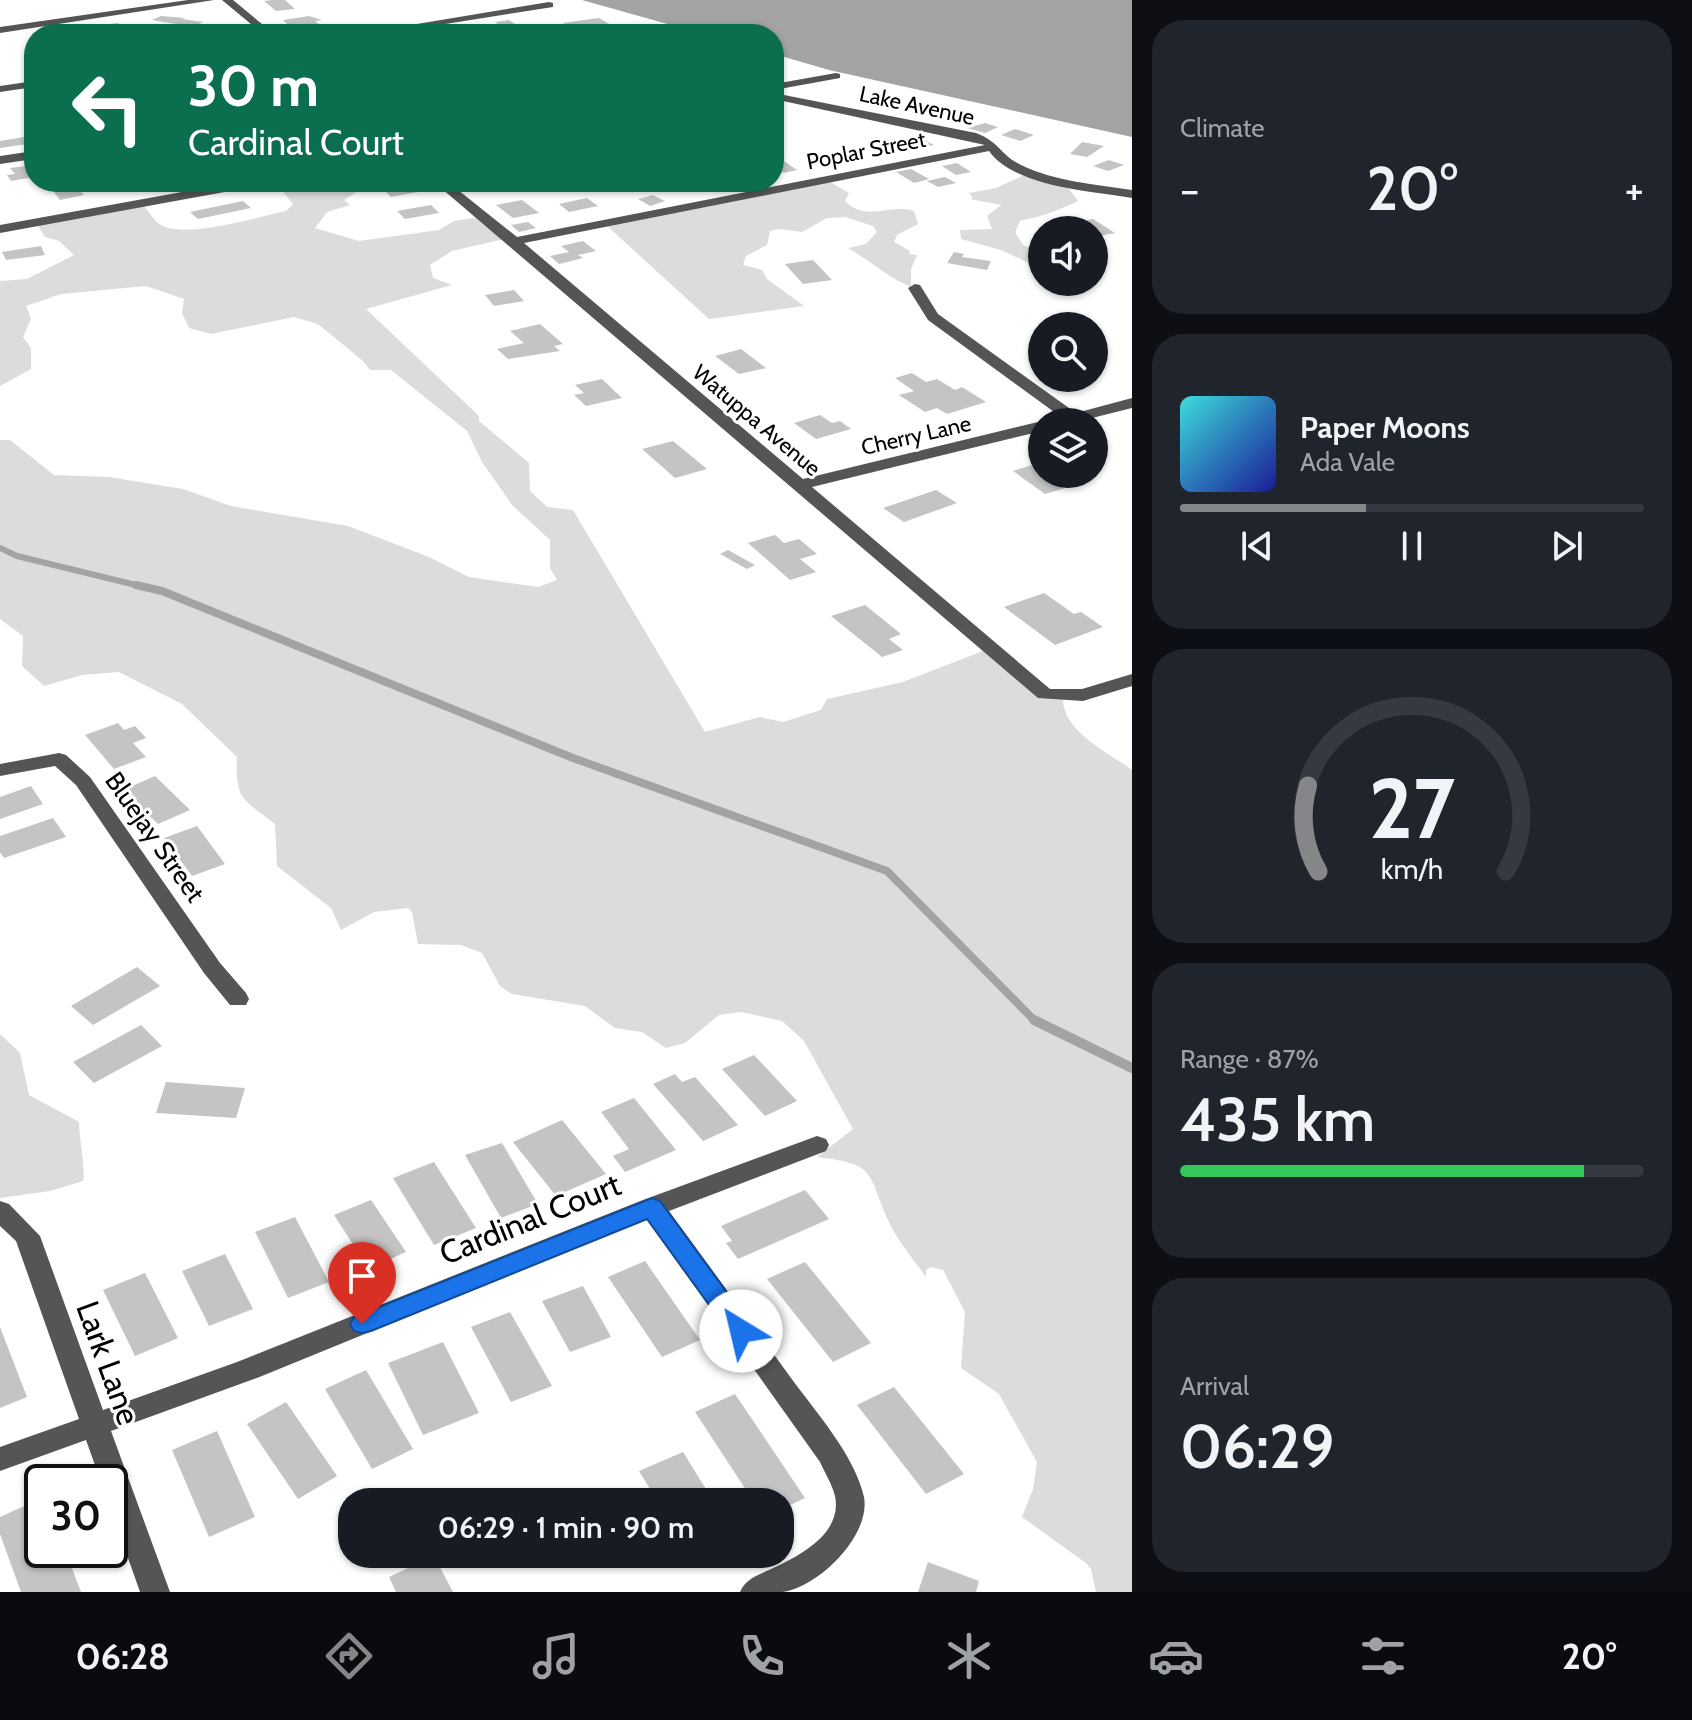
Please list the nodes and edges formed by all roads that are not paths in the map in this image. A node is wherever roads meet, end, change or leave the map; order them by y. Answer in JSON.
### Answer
{"nodes":[{"id":1,"x":209,"y":0,"type":"edge"},
{"id":2,"x":227,"y":0,"type":"edge"},
{"id":3,"x":549,"y":5,"type":"dead end"},
{"id":4,"x":42,"y":24,"type":"edge"},
{"id":5,"x":257,"y":24,"type":"edge"},
{"id":6,"x":426,"y":24,"type":"edge"},
{"id":7,"x":24,"y":27,"type":"edge"},
{"id":8,"x":0,"y":30,"type":"edge"},
{"id":9,"x":836,"y":76,"type":"dead end"},
{"id":10,"x":24,"y":85,"type":"edge"},
{"id":11,"x":784,"y":85,"type":"edge"},
{"id":12,"x":0,"y":89,"type":"edge"},
{"id":13,"x":784,"y":98,"type":"edge"},
{"id":14,"x":991,"y":147,"type":"junction"},
{"id":15,"x":24,"y":156,"type":"edge"},
{"id":16,"x":0,"y":160,"type":"edge"},
{"id":17,"x":784,"y":188,"type":"edge"},
{"id":18,"x":202,"y":192,"type":"edge"},
{"id":19,"x":453,"y":192,"type":"edge"},
{"id":20,"x":763,"y":192,"type":"edge"},
{"id":21,"x":1132,"y":194,"type":"edge"},
{"id":22,"x":0,"y":229,"type":"edge"},
{"id":23,"x":514,"y":241,"type":"junction"},
{"id":24,"x":915,"y":288,"type":"dead end"},
{"id":25,"x":1132,"y":403,"type":"edge"},
{"id":26,"x":1051,"y":408,"type":"edge"},
{"id":27,"x":1108,"y":409,"type":"edge"},
{"id":28,"x":1028,"y":429,"type":"edge"},
{"id":29,"x":800,"y":485,"type":"junction"},
{"id":30,"x":1132,"y":680,"type":"edge"},
{"id":31,"x":0,"y":770,"type":"edge"},
{"id":32,"x":238,"y":999,"type":"dead end"},
{"id":33,"x":817,"y":1145,"type":"dead end"},
{"id":34,"x":652,"y":1207,"type":"junction"},
{"id":35,"x":0,"y":1211,"type":"edge"},
{"id":36,"x":93,"y":1425,"type":"junction"},
{"id":37,"x":0,"y":1459,"type":"edge"},
{"id":38,"x":155,"y":1592,"type":"edge"},
{"id":39,"x":755,"y":1592,"type":"edge"}],
"edges":[{"from":1,"to":4,"type":"street"},
{"from":2,"to":5,"type":"street"},
{"from":3,"to":6,"type":"street"},
{"from":7,"to":8,"type":"street"},
{"from":9,"to":11,"type":"street"},
{"from":10,"to":12,"type":"street"},
{"from":13,"to":14,"type":"street","name":"Lake Avenue"},
{"from":14,"to":17,"type":"street","name":"Poplar Street"},
{"from":14,"to":21,"type":"street","name":"Lake Avenue"},
{"from":15,"to":16,"type":"street"},
{"from":18,"to":22,"type":"street"},
{"from":19,"to":23,"type":"street","name":"Watuppa Avenue"},
{"from":20,"to":23,"type":"street","name":"Poplar Street"},
{"from":23,"to":29,"type":"street","name":"Watuppa Avenue"},
{"from":24,"to":26,"type":"street"},
{"from":25,"to":27,"type":"street"},
{"from":28,"to":29,"type":"street","name":"Cherry Lane"},
{"from":29,"to":30,"type":"street","name":"Watuppa Avenue"},
{"from":31,"to":32,"type":"street","name":"Bluejay Street"},
{"from":33,"to":34,"type":"street","name":"Cardinal Court"},
{"from":34,"to":36,"type":"street","name":"Cardinal Court"},
{"from":34,"to":39,"type":"street"},
{"from":35,"to":36,"type":"street","name":"Lark Lane"},
{"from":36,"to":37,"type":"street","name":"Cardinal Court"},
{"from":36,"to":38,"type":"street","name":"Lark Lane"}]}
